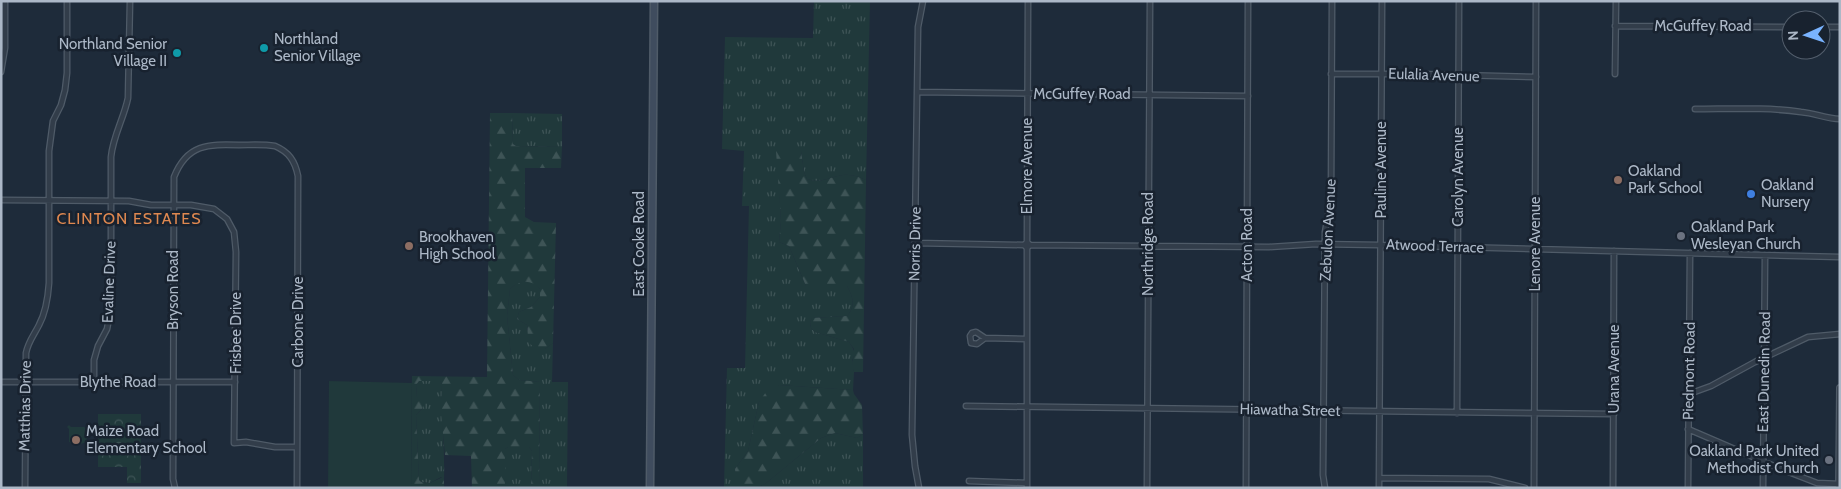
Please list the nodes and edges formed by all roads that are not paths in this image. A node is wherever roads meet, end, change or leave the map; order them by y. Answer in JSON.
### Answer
{"nodes":[{"id":1,"x":5,"y":1,"type":"edge"},
{"id":2,"x":67,"y":1,"type":"edge"},
{"id":3,"x":130,"y":1,"type":"edge"},
{"id":4,"x":654,"y":1,"type":"edge"},
{"id":5,"x":923,"y":1,"type":"edge"},
{"id":6,"x":1028,"y":1,"type":"edge"},
{"id":7,"x":1150,"y":1,"type":"edge"},
{"id":8,"x":1248,"y":1,"type":"edge"},
{"id":9,"x":1332,"y":1,"type":"edge"},
{"id":10,"x":1382,"y":1,"type":"edge"},
{"id":11,"x":1459,"y":1,"type":"edge"},
{"id":12,"x":1536,"y":1,"type":"edge"},
{"id":13,"x":1616,"y":1,"type":"edge"},
{"id":14,"x":3,"y":20,"type":"edge"},
{"id":15,"x":1616,"y":26,"type":"junction"},
{"id":16,"x":1781,"y":27,"type":"edge"},
{"id":17,"x":1,"y":72,"type":"edge"},
{"id":18,"x":1332,"y":74,"type":"junction"},
{"id":19,"x":1381,"y":74,"type":"junction"},
{"id":20,"x":1615,"y":74,"type":"dead end"},
{"id":21,"x":1459,"y":75,"type":"junction"},
{"id":22,"x":1536,"y":78,"type":"junction"},
{"id":23,"x":917,"y":92,"type":"junction"},
{"id":24,"x":1027,"y":94,"type":"junction"},
{"id":25,"x":1149,"y":94,"type":"junction"},
{"id":26,"x":1248,"y":96,"type":"junction"},
{"id":27,"x":1695,"y":109,"type":"dead end"},
{"id":28,"x":1840,"y":119,"type":"edge"},
{"id":29,"x":292,"y":158,"type":"joint"},
{"id":30,"x":1,"y":200,"type":"edge"},
{"id":31,"x":49,"y":200,"type":"junction"},
{"id":32,"x":111,"y":200,"type":"junction"},
{"id":33,"x":173,"y":205,"type":"junction"},
{"id":34,"x":915,"y":243,"type":"junction"},
{"id":35,"x":1325,"y":244,"type":"junction"},
{"id":36,"x":1027,"y":245,"type":"junction"},
{"id":37,"x":1149,"y":245,"type":"junction"},
{"id":38,"x":1380,"y":245,"type":"junction"},
{"id":39,"x":1247,"y":246,"type":"junction"},
{"id":40,"x":1458,"y":247,"type":"junction"},
{"id":41,"x":1535,"y":250,"type":"junction"},
{"id":42,"x":1614,"y":251,"type":"junction"},
{"id":43,"x":1690,"y":254,"type":"junction"},
{"id":44,"x":1765,"y":256,"type":"junction"},
{"id":45,"x":1840,"y":257,"type":"edge"},
{"id":46,"x":1840,"y":334,"type":"edge"},
{"id":47,"x":985,"y":338,"type":"dead end"},
{"id":48,"x":1026,"y":339,"type":"junction"},
{"id":49,"x":1764,"y":358,"type":"junction"},
{"id":50,"x":1,"y":382,"type":"edge"},
{"id":51,"x":25,"y":382,"type":"junction"},
{"id":52,"x":94,"y":382,"type":"junction"},
{"id":53,"x":173,"y":382,"type":"junction"},
{"id":54,"x":235,"y":382,"type":"junction"},
{"id":55,"x":1840,"y":388,"type":"edge"},
{"id":56,"x":1688,"y":394,"type":"junction"},
{"id":57,"x":966,"y":406,"type":"dead end"},
{"id":58,"x":1027,"y":407,"type":"junction"},
{"id":59,"x":1148,"y":408,"type":"junction"},
{"id":60,"x":1246,"y":409,"type":"junction"},
{"id":61,"x":1324,"y":410,"type":"junction"},
{"id":62,"x":1380,"y":413,"type":"junction"},
{"id":63,"x":1457,"y":413,"type":"junction"},
{"id":64,"x":1534,"y":414,"type":"junction"},
{"id":65,"x":1614,"y":414,"type":"junction"},
{"id":66,"x":1688,"y":429,"type":"junction"},
{"id":67,"x":297,"y":447,"type":"junction"},
{"id":68,"x":1763,"y":461,"type":"junction"},
{"id":69,"x":1379,"y":478,"type":"junction"},
{"id":70,"x":968,"y":481,"type":"dead end"},
{"id":71,"x":1027,"y":485,"type":"edge"},
{"id":72,"x":1839,"y":485,"type":"edge"},
{"id":73,"x":24,"y":488,"type":"edge"},
{"id":74,"x":175,"y":488,"type":"edge"},
{"id":75,"x":297,"y":488,"type":"edge"},
{"id":76,"x":650,"y":488,"type":"edge"},
{"id":77,"x":919,"y":488,"type":"edge"},
{"id":78,"x":1147,"y":488,"type":"edge"},
{"id":79,"x":1246,"y":488,"type":"edge"},
{"id":80,"x":1325,"y":488,"type":"edge"},
{"id":81,"x":1379,"y":488,"type":"edge"},
{"id":82,"x":1524,"y":488,"type":"edge"},
{"id":83,"x":1534,"y":488,"type":"edge"},
{"id":84,"x":1613,"y":488,"type":"edge"},
{"id":85,"x":1688,"y":488,"type":"edge"},
{"id":86,"x":1763,"y":488,"type":"edge"}],
"edges":[{"from":1,"to":14,"type":"street"},
{"from":2,"to":31,"type":"street","name":"Matthias Drive"},
{"from":3,"to":32,"type":"street","name":"Evaline Drive"},
{"from":4,"to":76,"type":"main road","name":"East Cooke Road"},
{"from":5,"to":23,"type":"street","name":"Norris Drive"},
{"from":6,"to":24,"type":"street","name":"Elmore Avenue"},
{"from":7,"to":25,"type":"street","name":"Northridge Road"},
{"from":8,"to":26,"type":"street","name":"Acton Road"},
{"from":9,"to":18,"type":"street","name":"Zebulon Avenue"},
{"from":10,"to":19,"type":"street","name":"Pauline Avenue"},
{"from":11,"to":21,"type":"street","name":"Carolyn Avenue"},
{"from":12,"to":22,"type":"street","name":"Lenore Avenue"},
{"from":13,"to":15,"type":"street"},
{"from":14,"to":17,"type":"street"},
{"from":15,"to":16,"type":"street","name":"McGuffey Road"},
{"from":15,"to":20,"type":"street"},
{"from":18,"to":19,"type":"street","name":"Eulalia Avenue"},
{"from":18,"to":35,"type":"street","name":"Zebulon Avenue"},
{"from":19,"to":21,"type":"street","name":"Eulalia Avenue"},
{"from":19,"to":38,"type":"street","name":"Pauline Avenue"},
{"from":21,"to":22,"type":"street","name":"Eulalia Avenue"},
{"from":21,"to":40,"type":"street","name":"Carolyn Avenue"},
{"from":22,"to":41,"type":"street","name":"Lenore Avenue"},
{"from":23,"to":24,"type":"street","name":"McGuffey Road"},
{"from":23,"to":34,"type":"street","name":"Norris Drive"},
{"from":24,"to":25,"type":"street","name":"McGuffey Road"},
{"from":24,"to":36,"type":"street","name":"Elmore Avenue"},
{"from":25,"to":26,"type":"street","name":"McGuffey Road"},
{"from":25,"to":37,"type":"street","name":"Northridge Road"},
{"from":26,"to":39,"type":"street","name":"Acton Road"},
{"from":27,"to":28,"type":"street"},
{"from":29,"to":33,"type":"street","name":"Bryson Road"},
{"from":29,"to":67,"type":"street","name":"Carbone Drive"},
{"from":30,"to":31,"type":"street","name":"Frisbee Drive"},
{"from":31,"to":32,"type":"street","name":"Frisbee Drive"},
{"from":31,"to":51,"type":"street","name":"Matthias Drive"},
{"from":32,"to":33,"type":"street","name":"Frisbee Drive"},
{"from":32,"to":52,"type":"street","name":"Evaline Drive"},
{"from":33,"to":53,"type":"street","name":"Bryson Road"},
{"from":33,"to":54,"type":"street","name":"Frisbee Drive"},
{"from":34,"to":36,"type":"street","name":"Atwood Terrace"},
{"from":34,"to":77,"type":"street","name":"Norris Drive"},
{"from":35,"to":38,"type":"street","name":"Atwood Terrace"},
{"from":35,"to":39,"type":"street","name":"Atwood Terrace"},
{"from":35,"to":61,"type":"street","name":"Zebulon Avenue"},
{"from":36,"to":37,"type":"street","name":"Atwood Terrace"},
{"from":36,"to":48,"type":"street","name":"Elmore Avenue"},
{"from":37,"to":39,"type":"street","name":"Atwood Terrace"},
{"from":37,"to":59,"type":"street","name":"Northridge Road"},
{"from":38,"to":40,"type":"street","name":"Atwood Terrace"},
{"from":38,"to":62,"type":"street","name":"Pauline Avenue"},
{"from":39,"to":60,"type":"street","name":"Acton Road"},
{"from":40,"to":41,"type":"street","name":"Atwood Terrace"},
{"from":40,"to":63,"type":"street","name":"Carolyn Avenue"},
{"from":41,"to":42,"type":"street","name":"Atwood Terrace"},
{"from":41,"to":64,"type":"street","name":"Lenore Avenue"},
{"from":42,"to":43,"type":"street","name":"Atwood Terrace"},
{"from":42,"to":65,"type":"street","name":"Urana Avenue"},
{"from":43,"to":44,"type":"street","name":"Atwood Terrace"},
{"from":43,"to":56,"type":"street","name":"Piedmont Road"},
{"from":44,"to":45,"type":"street","name":"Atwood Terrace"},
{"from":44,"to":49,"type":"street","name":"East Dunedin Road"},
{"from":46,"to":49,"type":"street"},
{"from":47,"to":48,"type":"street"},
{"from":48,"to":58,"type":"street","name":"Elmore Avenue"},
{"from":49,"to":56,"type":"street"},
{"from":49,"to":68,"type":"street","name":"East Dunedin Road"},
{"from":50,"to":51,"type":"street","name":"Blythe Road"},
{"from":51,"to":52,"type":"street","name":"Blythe Road"},
{"from":51,"to":73,"type":"street","name":"Matthias Drive"},
{"from":52,"to":53,"type":"street","name":"Blythe Road"},
{"from":53,"to":54,"type":"street","name":"Blythe Road"},
{"from":53,"to":74,"type":"street","name":"Bryson Road"},
{"from":54,"to":67,"type":"street","name":"Frisbee Drive"},
{"from":55,"to":72,"type":"street"},
{"from":56,"to":66,"type":"street","name":"Piedmont Road"},
{"from":57,"to":58,"type":"street","name":"Hiawatha Street"},
{"from":58,"to":59,"type":"street","name":"Hiawatha Street"},
{"from":58,"to":71,"type":"street","name":"Elmore Avenue"},
{"from":59,"to":60,"type":"street","name":"Hiawatha Street"},
{"from":59,"to":78,"type":"street","name":"Northridge Road"},
{"from":60,"to":61,"type":"street","name":"Hiawatha Street"},
{"from":60,"to":79,"type":"street","name":"Acton Road"},
{"from":61,"to":62,"type":"street","name":"Hiawatha Street"},
{"from":61,"to":80,"type":"street","name":"Zebulon Avenue"},
{"from":62,"to":63,"type":"street","name":"Hiawatha Street"},
{"from":62,"to":69,"type":"street","name":"Pauline Avenue"},
{"from":63,"to":64,"type":"street","name":"Hiawatha Street"},
{"from":64,"to":65,"type":"street","name":"Hiawatha Street"},
{"from":64,"to":83,"type":"street","name":"Lenore Avenue"},
{"from":65,"to":84,"type":"street","name":"Urana Avenue"},
{"from":66,"to":68,"type":"street"},
{"from":66,"to":85,"type":"street","name":"Piedmont Road"},
{"from":67,"to":75,"type":"street","name":"Carbone Drive"},
{"from":68,"to":72,"type":"street"},
{"from":68,"to":86,"type":"street","name":"East Dunedin Road"},
{"from":69,"to":81,"type":"street","name":"Pauline Avenue"},
{"from":69,"to":82,"type":"street"},
{"from":70,"to":71,"type":"street"}]}
